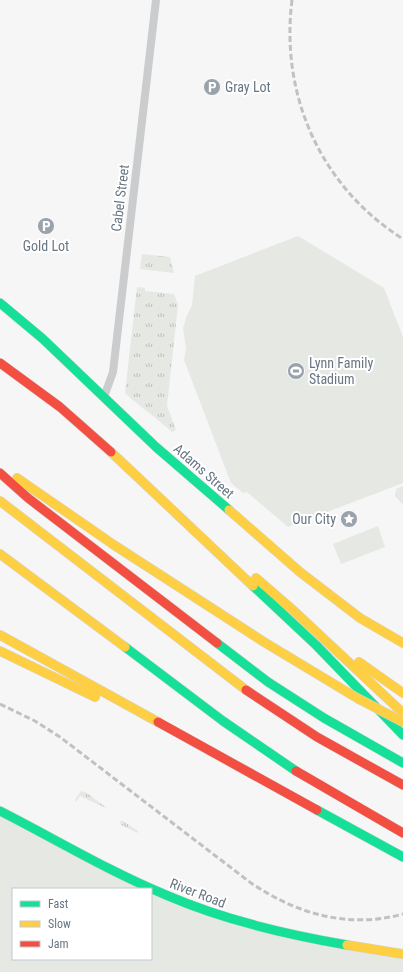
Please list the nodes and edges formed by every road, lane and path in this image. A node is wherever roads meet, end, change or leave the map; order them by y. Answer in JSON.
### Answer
{"nodes":[{"id":1,"x":156,"y":0,"type":"edge"},
{"id":2,"x":0,"y":304,"type":"edge"},
{"id":3,"x":0,"y":362,"type":"edge"},
{"id":4,"x":104,"y":397,"type":"junction"},
{"id":5,"x":0,"y":467,"type":"edge"},
{"id":6,"x":0,"y":474,"type":"edge"},
{"id":7,"x":161,"y":499,"type":"junction"},
{"id":8,"x":0,"y":501,"type":"edge"},
{"id":9,"x":0,"y":554,"type":"edge"},
{"id":10,"x":284,"y":601,"type":"junction"},
{"id":11,"x":0,"y":635,"type":"edge"},
{"id":12,"x":403,"y":643,"type":"edge"},
{"id":13,"x":0,"y":651,"type":"edge"},
{"id":14,"x":403,"y":693,"type":"edge"},
{"id":15,"x":403,"y":713,"type":"edge"},
{"id":16,"x":223,"y":721,"type":"junction"},
{"id":17,"x":403,"y":722,"type":"edge"},
{"id":18,"x":403,"y":735,"type":"edge"},
{"id":19,"x":403,"y":762,"type":"edge"},
{"id":20,"x":403,"y":785,"type":"edge"},
{"id":21,"x":297,"y":800,"type":"junction"},
{"id":22,"x":0,"y":811,"type":"edge"},
{"id":23,"x":403,"y":822,"type":"edge"},
{"id":24,"x":403,"y":833,"type":"edge"},
{"id":25,"x":403,"y":857,"type":"edge"},
{"id":26,"x":150,"y":888,"type":"edge"},
{"id":27,"x":152,"y":889,"type":"edge"},
{"id":28,"x":403,"y":954,"type":"edge"}],
"edges":[{"from":1,"to":4,"type":"street","name":"Cabel Street"},
{"from":2,"to":4,"type":"main road","name":"Adams Street"},
{"from":3,"to":7,"type":"main road"},
{"from":4,"to":12,"type":"main road","name":"Adams Street"},
{"from":5,"to":17,"type":"main road","bridge":true},
{"from":6,"to":19,"type":"main road"},
{"from":7,"to":10,"type":"main road"},
{"from":7,"to":18,"type":"main road"},
{"from":8,"to":20,"type":"main road"},
{"from":9,"to":16,"type":"main road"},
{"from":10,"to":14,"type":"main road"},
{"from":10,"to":15,"type":"main road"},
{"from":11,"to":21,"type":"main road"},
{"from":13,"to":21,"type":"main road"},
{"from":16,"to":23,"type":"main road"},
{"from":16,"to":24,"type":"main road"},
{"from":21,"to":25,"type":"main road"},
{"from":22,"to":26,"type":"main road","name":"River Road"},
{"from":27,"to":28,"type":"main road","name":"River Road"}]}
